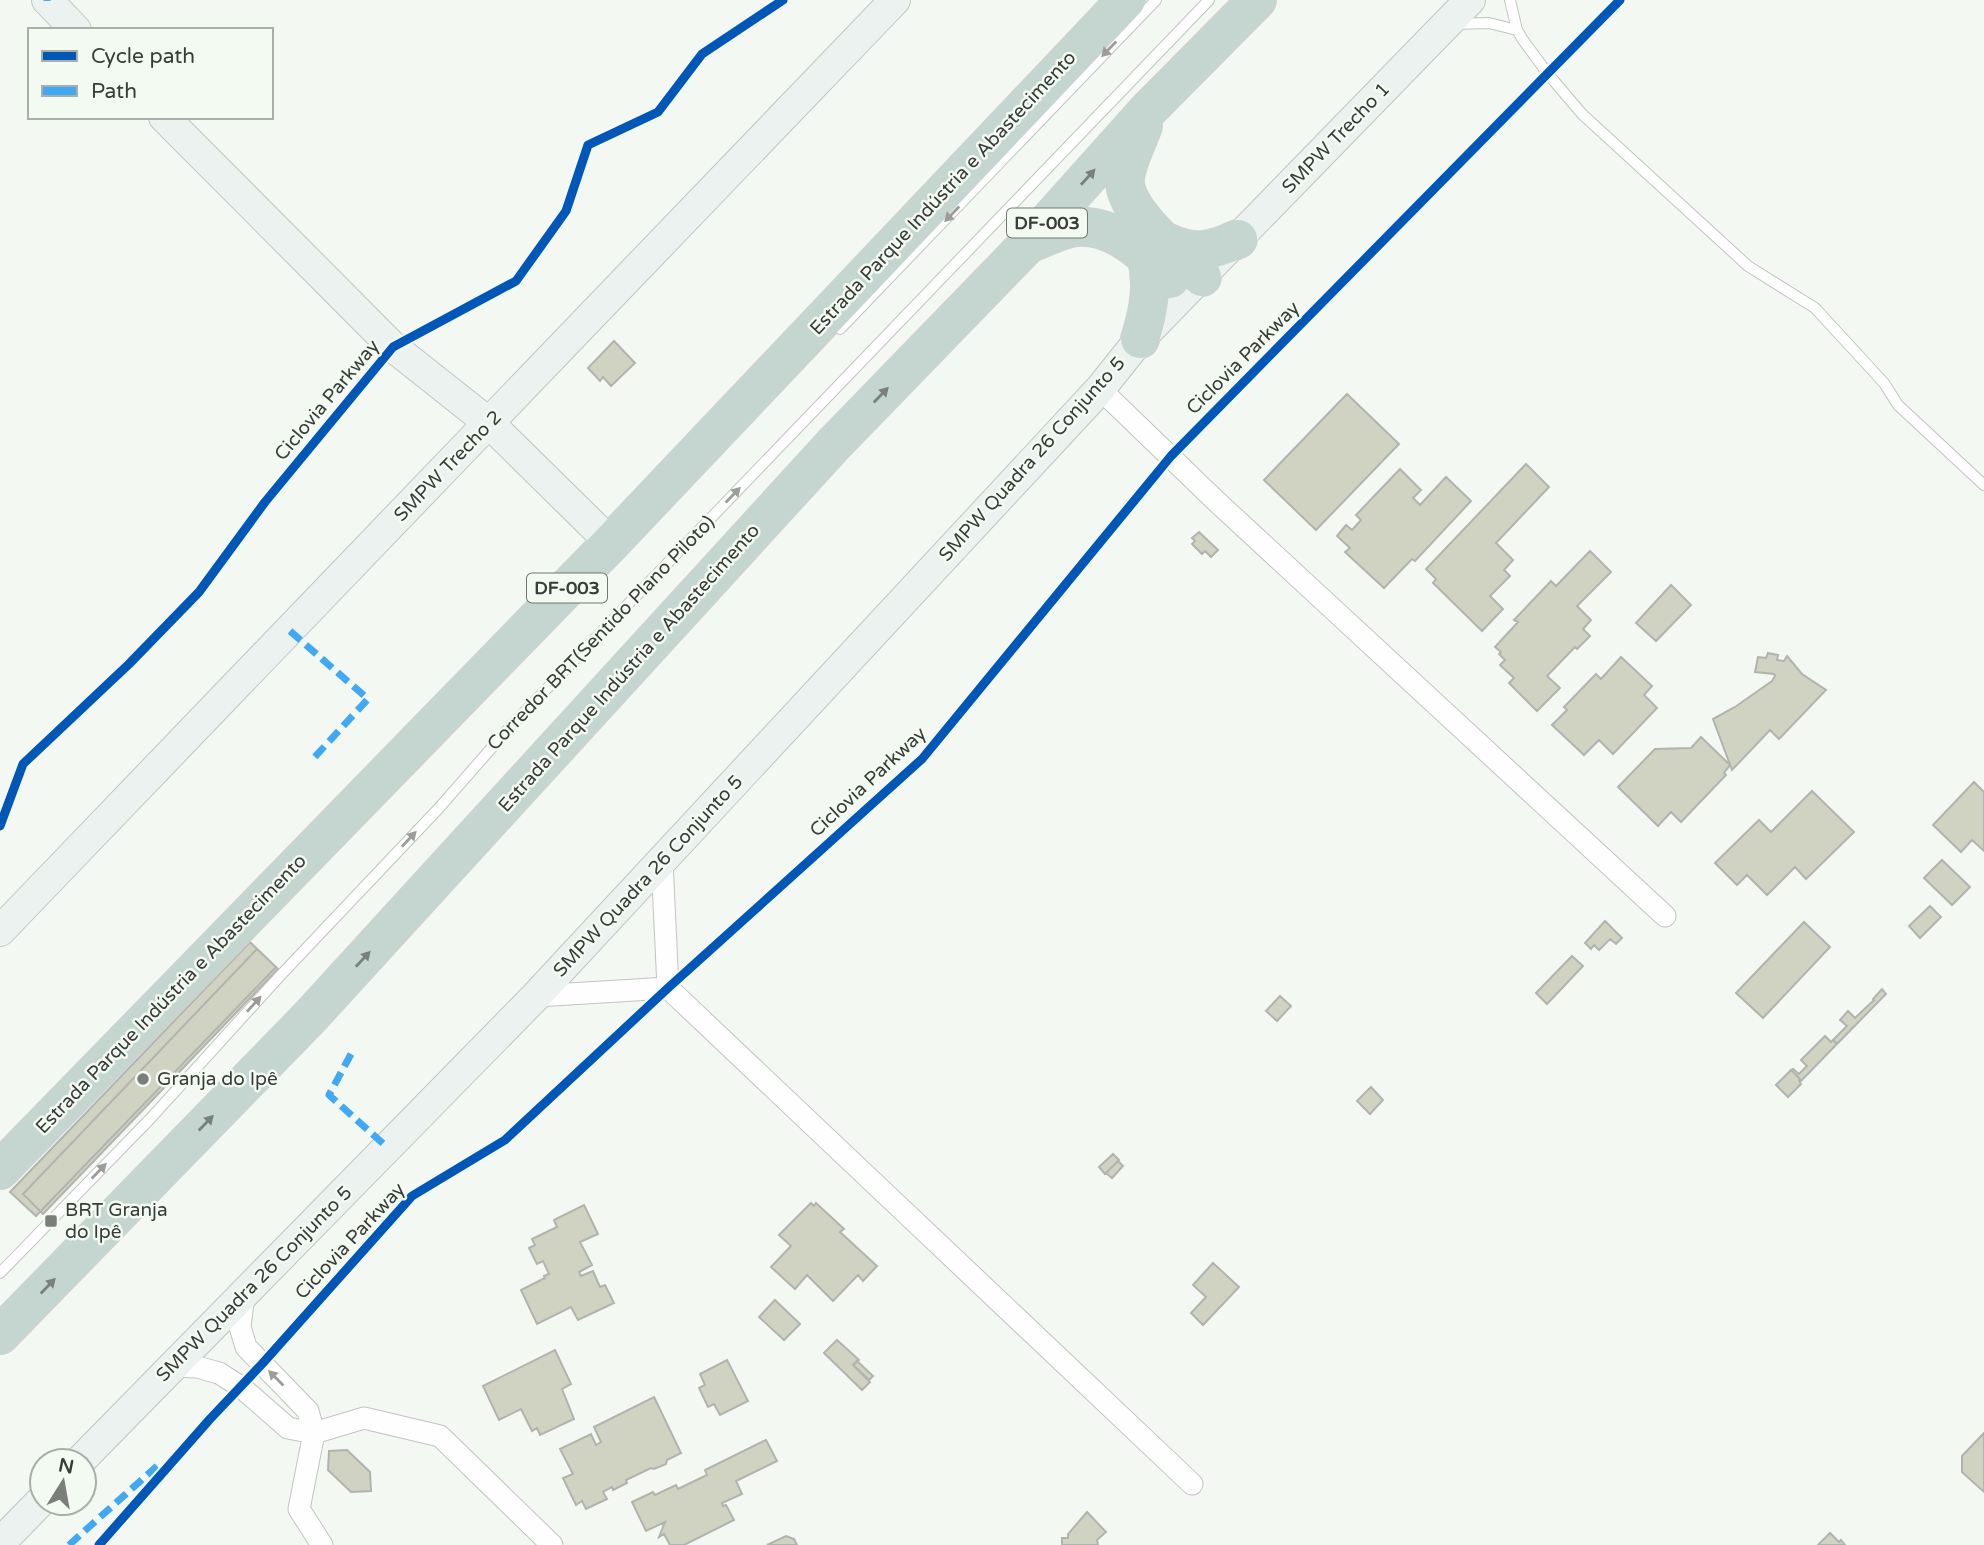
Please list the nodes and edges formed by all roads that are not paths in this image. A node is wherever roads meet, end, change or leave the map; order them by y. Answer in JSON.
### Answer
{"nodes":[{"id":1,"x":47,"y":0,"type":"edge"},
{"id":2,"x":895,"y":0,"type":"edge"},
{"id":3,"x":1126,"y":0,"type":"edge"},
{"id":4,"x":1156,"y":0,"type":"edge"},
{"id":5,"x":1209,"y":0,"type":"edge"},
{"id":6,"x":1257,"y":0,"type":"edge"},
{"id":7,"x":1470,"y":0,"type":"edge"},
{"id":8,"x":1510,"y":0,"type":"edge"},
{"id":9,"x":1447,"y":24,"type":"junction"},
{"id":10,"x":74,"y":28,"type":"edge"},
{"id":11,"x":1517,"y":30,"type":"junction"},
{"id":12,"x":1148,"y":110,"type":"junction"},
{"id":13,"x":166,"y":119,"type":"edge"},
{"id":14,"x":1238,"y":239,"type":"junction"},
{"id":15,"x":1028,"y":244,"type":"junction"},
{"id":16,"x":1156,"y":249,"type":"junction"},
{"id":17,"x":1193,"y":285,"type":"junction"},
{"id":18,"x":1140,"y":339,"type":"junction"},
{"id":19,"x":828,"y":341,"type":"dead end"},
{"id":20,"x":1100,"y":388,"type":"junction"},
{"id":21,"x":489,"y":424,"type":"junction"},
{"id":22,"x":1984,"y":485,"type":"edge"},
{"id":23,"x":611,"y":543,"type":"junction"},
{"id":24,"x":662,"y":861,"type":"junction"},
{"id":25,"x":1665,"y":916,"type":"dead end"},
{"id":26,"x":0,"y":931,"type":"edge"},
{"id":27,"x":668,"y":988,"type":"junction"},
{"id":28,"x":537,"y":996,"type":"junction"},
{"id":29,"x":0,"y":1170,"type":"edge"},
{"id":30,"x":0,"y":1273,"type":"edge"},
{"id":31,"x":244,"y":1296,"type":"junction"},
{"id":32,"x":0,"y":1335,"type":"edge"},
{"id":33,"x":173,"y":1366,"type":"junction"},
{"id":34,"x":314,"y":1433,"type":"junction"},
{"id":35,"x":94,"y":1447,"type":"edge"},
{"id":36,"x":1192,"y":1484,"type":"dead end"},
{"id":37,"x":28,"y":1514,"type":"edge"},
{"id":38,"x":0,"y":1543,"type":"edge"},
{"id":39,"x":323,"y":1545,"type":"edge"},
{"id":40,"x":552,"y":1545,"type":"edge"}],
"edges":[{"from":1,"to":10,"type":"street"},
{"from":2,"to":21,"type":"street","name":"SMPW Trecho 2"},
{"from":3,"to":23,"type":"highway","name":"Estrada Parque Indústria e Abastecimento","number":"DF-003"},
{"from":4,"to":19,"type":"lane","one_way":true},
{"from":30,"to":5,"type":"lane","name":"Corredor BRT(Sentido Plano Piloto)","one_way":true},
{"from":6,"to":12,"type":"highway","name":"Estrada Parque Indústria e Abastecimento","number":"DF-003"},
{"from":7,"to":9,"type":"street","name":"SMPW Trecho 1"},
{"from":8,"to":11,"type":"lane"},
{"from":9,"to":11,"type":"lane"},
{"from":9,"to":14,"type":"street","name":"SMPW Trecho 1"},
{"from":11,"to":22,"type":"lane"},
{"from":15,"to":12,"type":"highway","name":"Estrada Parque Indústria e Abastecimento","number":"DF-003","one_way":true},
{"from":12,"to":16,"type":"highway"},
{"from":13,"to":21,"type":"street"},
{"from":14,"to":16,"type":"highway"},
{"from":14,"to":17,"type":"street","name":"SMPW Trecho 1"},
{"from":15,"to":16,"type":"highway"},
{"from":32,"to":15,"type":"highway","name":"Estrada Parque Indústria e Abastecimento","number":"DF-003","one_way":true},
{"from":16,"to":17,"type":"highway"},
{"from":16,"to":18,"type":"highway"},
{"from":17,"to":18,"type":"street","name":"SMPW Quadra 26 Conjunto 5"},
{"from":18,"to":20,"type":"street","name":"SMPW Quadra 26 Conjunto 5"},
{"from":20,"to":24,"type":"street","name":"SMPW Quadra 26 Conjunto 5"},
{"from":20,"to":25,"type":"street"},
{"from":21,"to":23,"type":"street"},
{"from":21,"to":26,"type":"street","name":"SMPW Trecho 2"},
{"from":23,"to":29,"type":"highway","name":"Estrada Parque Indústria e Abastecimento","number":"DF-003"},
{"from":24,"to":27,"type":"street"},
{"from":24,"to":28,"type":"street","name":"SMPW Quadra 26 Conjunto 5"},
{"from":27,"to":28,"type":"street"},
{"from":27,"to":36,"type":"street"},
{"from":28,"to":31,"type":"street","name":"SMPW Quadra 26 Conjunto 5"},
{"from":31,"to":33,"type":"street","name":"SMPW Quadra 26 Conjunto 5"},
{"from":34,"to":31,"type":"street","one_way":true},
{"from":33,"to":34,"type":"street"},
{"from":33,"to":35,"type":"street","name":"SMPW Quadra 26 Conjunto 5"},
{"from":34,"to":39,"type":"street"},
{"from":34,"to":40,"type":"street"},
{"from":37,"to":38,"type":"street"}]}
